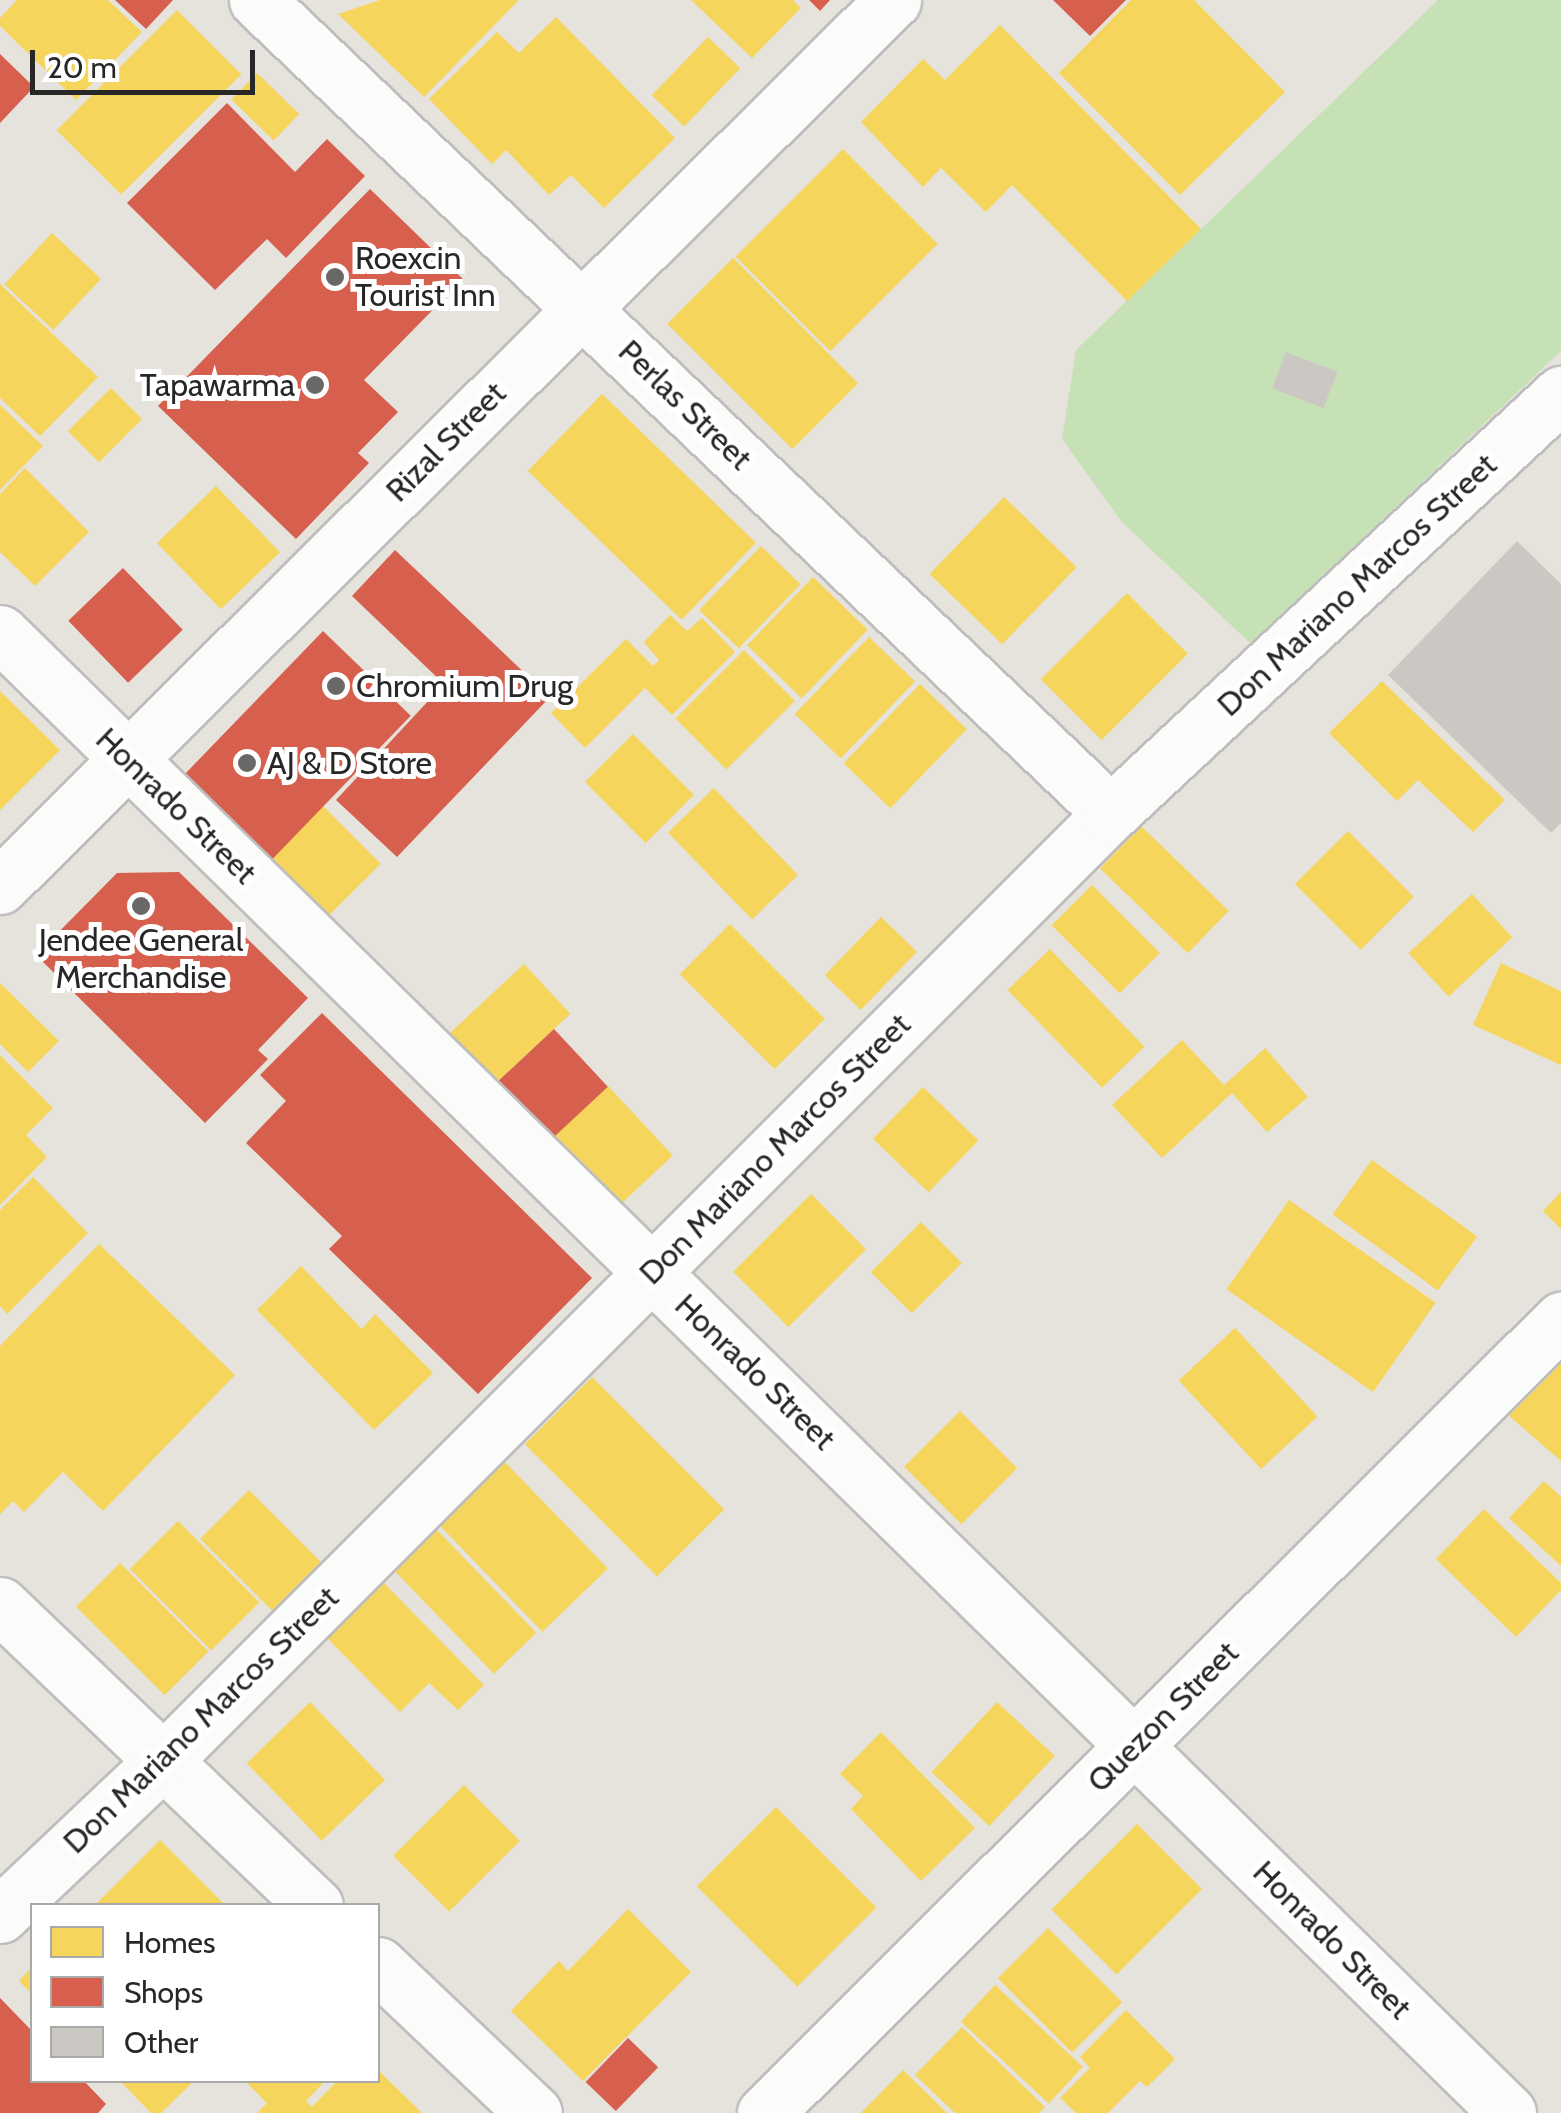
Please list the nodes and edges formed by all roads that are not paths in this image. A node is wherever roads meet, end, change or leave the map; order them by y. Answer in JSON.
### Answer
{"nodes":[{"id":1,"x":257,"y":0,"type":"edge"},
{"id":2,"x":893,"y":0,"type":"edge"},
{"id":3,"x":582,"y":306,"type":"junction"},
{"id":4,"x":1561,"y":394,"type":"edge"},
{"id":5,"x":0,"y":633,"type":"edge"},
{"id":6,"x":128,"y":759,"type":"junction"},
{"id":7,"x":1111,"y":813,"type":"junction"},
{"id":8,"x":0,"y":886,"type":"edge"},
{"id":9,"x":652,"y":1272,"type":"junction"},
{"id":10,"x":1561,"y":1320,"type":"edge"},
{"id":11,"x":0,"y":1604,"type":"edge"},
{"id":12,"x":1135,"y":1745,"type":"junction"},
{"id":13,"x":163,"y":1761,"type":"junction"},
{"id":14,"x":312,"y":1903,"type":"edge"},
{"id":15,"x":0,"y":1915,"type":"edge"},
{"id":16,"x":380,"y":1967,"type":"edge"},
{"id":17,"x":534,"y":2113,"type":"edge"},
{"id":18,"x":765,"y":2113,"type":"edge"},
{"id":19,"x":1508,"y":2113,"type":"edge"}],
"edges":[{"from":1,"to":3,"type":"street","name":"Perlas Street"},
{"from":2,"to":3,"type":"street","name":"Rizal Street"},
{"from":3,"to":6,"type":"street","name":"Rizal Street"},
{"from":3,"to":7,"type":"street","name":"Perlas Street"},
{"from":4,"to":7,"type":"street","name":"Don Mariano Marcos Street"},
{"from":5,"to":6,"type":"street","name":"Honrado Street"},
{"from":6,"to":8,"type":"street","name":"Rizal Street"},
{"from":6,"to":9,"type":"street","name":"Honrado Street"},
{"from":7,"to":9,"type":"street","name":"Don Mariano Marcos Street"},
{"from":9,"to":12,"type":"street","name":"Honrado Street"},
{"from":9,"to":13,"type":"street","name":"Don Mariano Marcos Street"},
{"from":10,"to":12,"type":"street","name":"Quezon Street"},
{"from":11,"to":13,"type":"street"},
{"from":12,"to":18,"type":"street","name":"Quezon Street"},
{"from":12,"to":19,"type":"street","name":"Honrado Street"},
{"from":13,"to":14,"type":"street"},
{"from":13,"to":15,"type":"street","name":"Don Mariano Marcos Street"},
{"from":16,"to":17,"type":"street"}]}
